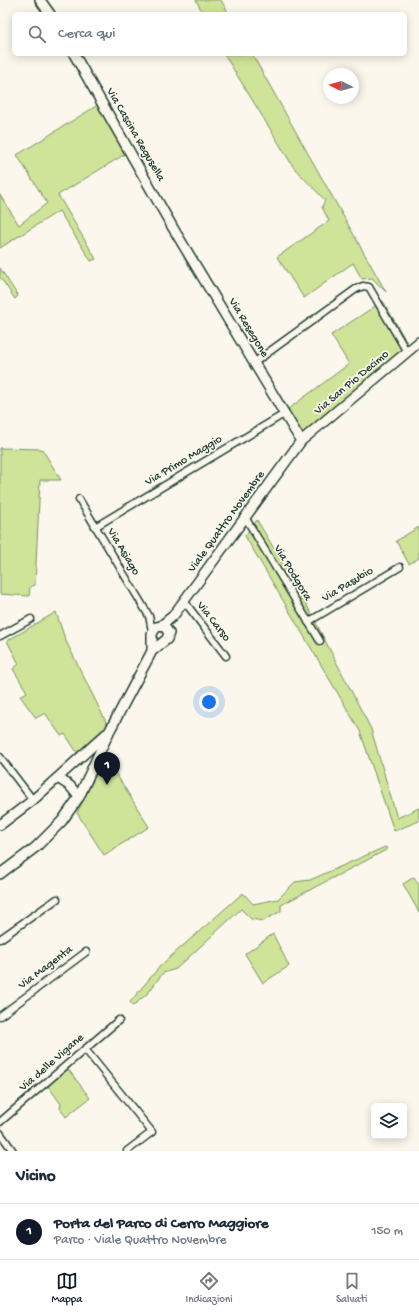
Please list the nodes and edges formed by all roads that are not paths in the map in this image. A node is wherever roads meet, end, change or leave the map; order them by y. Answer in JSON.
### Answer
{"nodes":[{"id":1,"x":40,"y":0,"type":"edge"},
{"id":2,"x":49,"y":12,"type":"edge"},
{"id":3,"x":75,"y":56,"type":"edge"},
{"id":4,"x":174,"y":228,"type":"joint"},
{"id":5,"x":419,"y":342,"type":"edge"},
{"id":6,"x":407,"y":352,"type":"junction"},
{"id":7,"x":255,"y":362,"type":"junction"},
{"id":8,"x":284,"y":414,"type":"junction"},
{"id":9,"x":301,"y":442,"type":"junction"},
{"id":10,"x":79,"y":499,"type":"dead end"},
{"id":11,"x":246,"y":517,"type":"junction"},
{"id":12,"x":95,"y":527,"type":"junction"},
{"id":13,"x":400,"y":567,"type":"dead end"},
{"id":14,"x":184,"y":601,"type":"junction"},
{"id":15,"x":31,"y":619,"type":"dead end"},
{"id":16,"x":308,"y":622,"type":"junction"},
{"id":17,"x":159,"y":630,"type":"junction"},
{"id":18,"x":0,"y":636,"type":"edge"},
{"id":19,"x":320,"y":641,"type":"dead end"},
{"id":20,"x":162,"y":642,"type":"junction"},
{"id":21,"x":152,"y":651,"type":"junction"},
{"id":22,"x":226,"y":656,"type":"dead end"},
{"id":23,"x":109,"y":732,"type":"junction"},
{"id":24,"x":0,"y":757,"type":"edge"},
{"id":25,"x":58,"y":778,"type":"junction"},
{"id":26,"x":79,"y":798,"type":"junction"},
{"id":27,"x":33,"y":800,"type":"junction"},
{"id":28,"x":0,"y":825,"type":"edge"},
{"id":29,"x":0,"y":874,"type":"edge"},
{"id":30,"x":57,"y":899,"type":"dead end"},
{"id":31,"x":0,"y":939,"type":"edge"},
{"id":32,"x":86,"y":952,"type":"dead end"},
{"id":33,"x":0,"y":1016,"type":"edge"},
{"id":34,"x":119,"y":1020,"type":"dead end"},
{"id":35,"x":86,"y":1049,"type":"junction"},
{"id":36,"x":0,"y":1122,"type":"edge"},
{"id":37,"x":0,"y":1133,"type":"edge"},
{"id":38,"x":13,"y":1151,"type":"edge"},
{"id":39,"x":127,"y":1151,"type":"edge"}],
"edges":[{"from":1,"to":2,"type":"street"},
{"from":3,"to":4,"type":"street","name":"Via Cascina Regusella"},
{"from":4,"to":7,"type":"street","name":"Via Resegone"},
{"from":5,"to":6,"type":"street","name":"Via San Pio Decimo"},
{"from":6,"to":7,"type":"street"},
{"from":6,"to":9,"type":"street","name":"Via San Pio Decimo"},
{"from":7,"to":8,"type":"street","name":"Via Resegone"},
{"from":8,"to":9,"type":"street","name":"Via Resegone"},
{"from":8,"to":12,"type":"street","name":"Via Primo Maggio"},
{"from":9,"to":11,"type":"street","name":"Viale Quattro Novembre"},
{"from":10,"to":12,"type":"street","name":"Via Asiago"},
{"from":11,"to":14,"type":"street","name":"Viale Quattro Novembre"},
{"from":11,"to":16,"type":"street","name":"Via Podgora"},
{"from":12,"to":17,"type":"street","name":"Via Asiago"},
{"from":13,"to":16,"type":"street","name":"Via Pasubio"},
{"from":14,"to":17,"type":"street","name":"Viale Quattro Novembre"},
{"from":14,"to":22,"type":"street","name":"Via Carso"},
{"from":15,"to":18,"type":"street"},
{"from":16,"to":19,"type":"street","name":"Via Podgora"},
{"from":17,"to":20,"type":"street"},
{"from":17,"to":20,"type":"street"},
{"from":17,"to":21,"type":"street"},
{"from":20,"to":21,"type":"street"},
{"from":21,"to":23,"type":"street"},
{"from":23,"to":25,"type":"street"},
{"from":23,"to":26,"type":"street"},
{"from":24,"to":27,"type":"street"},
{"from":25,"to":26,"type":"street"},
{"from":25,"to":27,"type":"street"},
{"from":26,"to":29,"type":"street"},
{"from":27,"to":28,"type":"street"},
{"from":30,"to":31,"type":"street"},
{"from":32,"to":33,"type":"street","name":"Via Magenta"},
{"from":34,"to":35,"type":"street","name":"Via delle Vigane"},
{"from":35,"to":36,"type":"street","name":"Via delle Vigane"},
{"from":35,"to":39,"type":"street"},
{"from":37,"to":38,"type":"street"}]}
